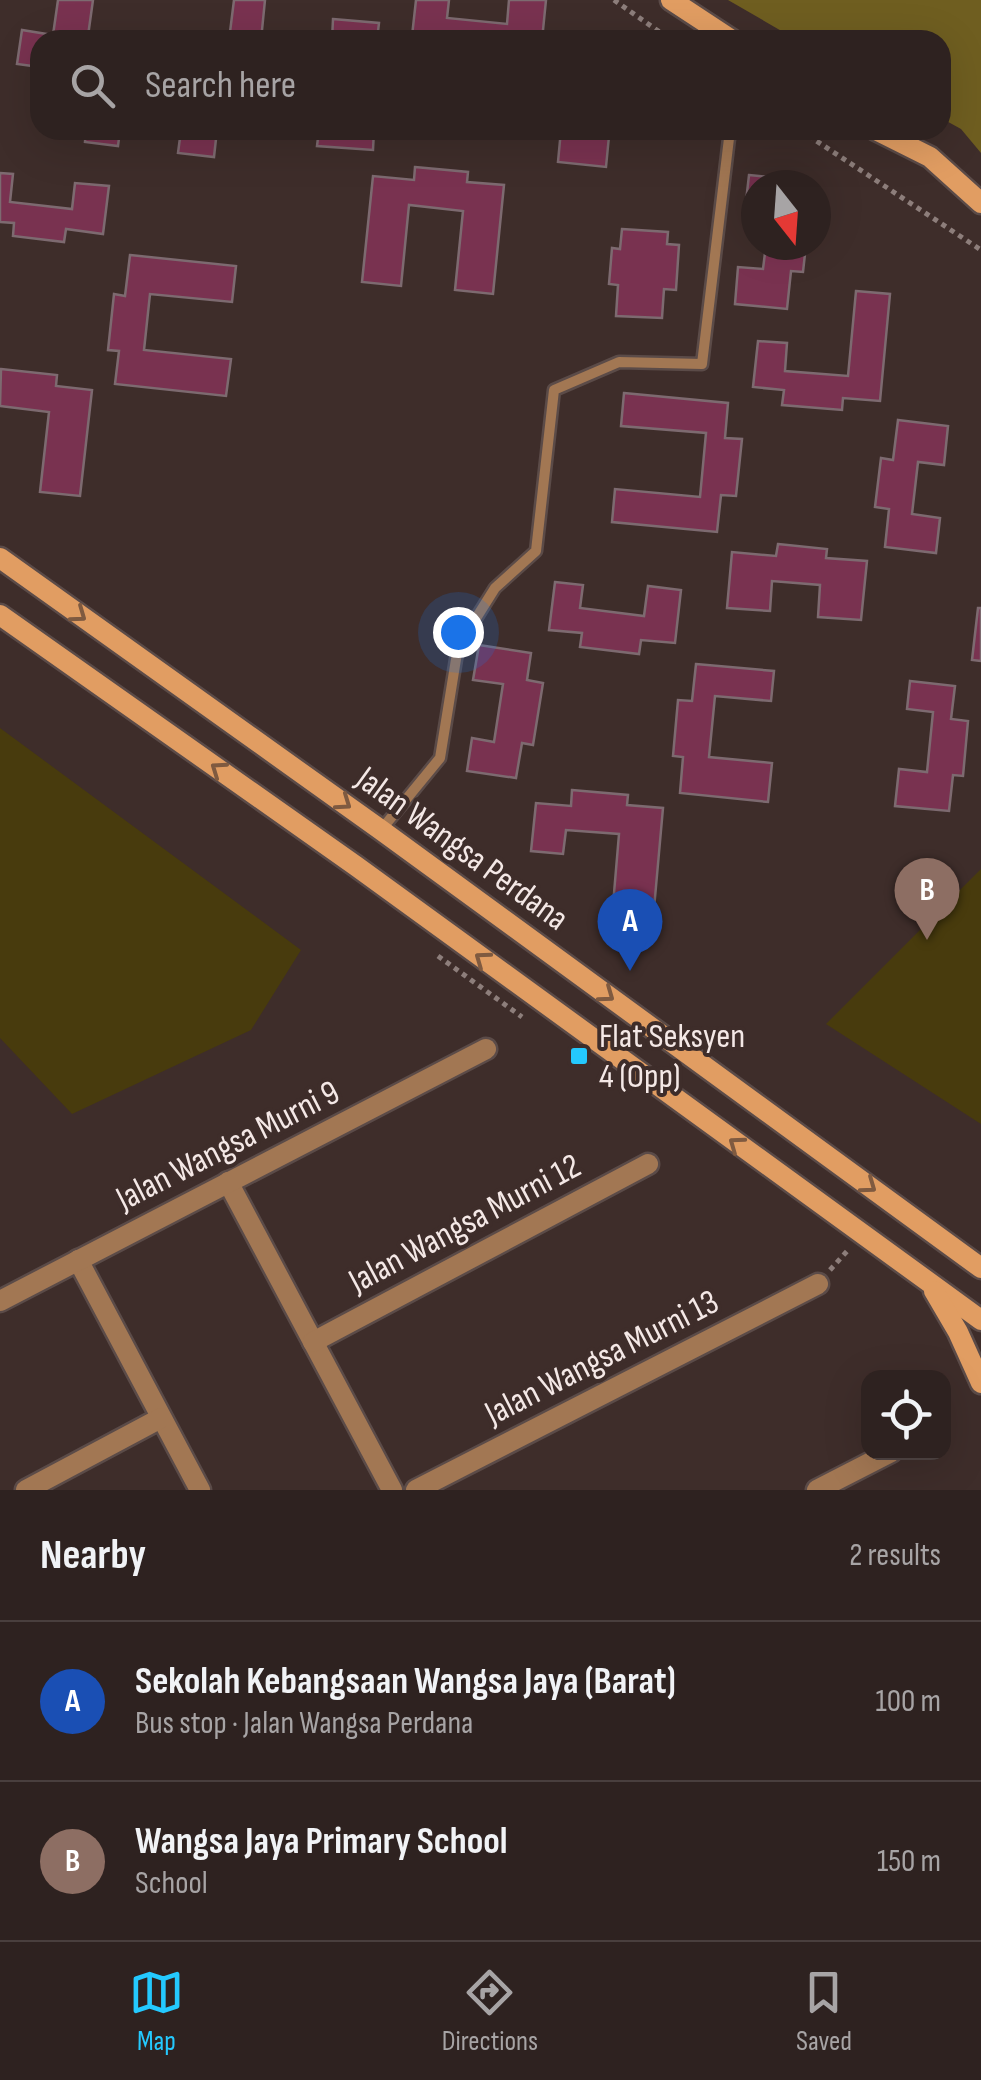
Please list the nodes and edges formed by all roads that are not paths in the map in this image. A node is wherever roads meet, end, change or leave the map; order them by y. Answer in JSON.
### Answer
{"nodes":[{"id":1,"x":671,"y":0,"type":"edge"},
{"id":2,"x":717,"y":30,"type":"edge"},
{"id":3,"x":729,"y":140,"type":"edge"},
{"id":4,"x":895,"y":140,"type":"edge"},
{"id":5,"x":981,"y":203,"type":"edge"},
{"id":6,"x":0,"y":558,"type":"edge"},
{"id":7,"x":0,"y":615,"type":"edge"},
{"id":8,"x":381,"y":830,"type":"junction"},
{"id":9,"x":486,"y":1049,"type":"dead end"},
{"id":10,"x":648,"y":1164,"type":"dead end"},
{"id":11,"x":228,"y":1182,"type":"junction"},
{"id":12,"x":78,"y":1260,"type":"junction"},
{"id":13,"x":981,"y":1268,"type":"edge"},
{"id":14,"x":929,"y":1283,"type":"junction"},
{"id":15,"x":818,"y":1284,"type":"road end"},
{"id":16,"x":0,"y":1300,"type":"edge"},
{"id":17,"x":981,"y":1320,"type":"edge"},
{"id":18,"x":313,"y":1342,"type":"junction"},
{"id":19,"x":981,"y":1383,"type":"edge"},
{"id":20,"x":161,"y":1418,"type":"junction"},
{"id":21,"x":875,"y":1460,"type":"edge"},
{"id":22,"x":26,"y":1490,"type":"edge"},
{"id":23,"x":200,"y":1490,"type":"edge"},
{"id":24,"x":392,"y":1490,"type":"edge"},
{"id":25,"x":416,"y":1490,"type":"edge"},
{"id":26,"x":817,"y":1490,"type":"edge"}],
"edges":[{"from":1,"to":2,"type":"main road"},
{"from":3,"to":8,"type":"lane"},
{"from":4,"to":5,"type":"main road"},
{"from":6,"to":8,"type":"main road","name":"Jalan Wangsa Perdana","one_way":true},
{"from":14,"to":7,"type":"main road","one_way":true},
{"from":8,"to":13,"type":"main road","name":"Jalan Wangsa Perdana","one_way":true},
{"from":9,"to":11,"type":"street","name":"Jalan Wangsa Murni 9"},
{"from":10,"to":18,"type":"street","name":"Jalan Wangsa Murni 12"},
{"from":11,"to":12,"type":"street","name":"Jalan Wangsa Murni 9"},
{"from":11,"to":18,"type":"street"},
{"from":12,"to":16,"type":"street","name":"Jalan Wangsa Murni 9"},
{"from":12,"to":20,"type":"street"},
{"from":14,"to":17,"type":"main road"},
{"from":14,"to":19,"type":"main road"},
{"from":15,"to":25,"type":"street","name":"Jalan Wangsa Murni 13"},
{"from":18,"to":24,"type":"street"},
{"from":20,"to":22,"type":"street"},
{"from":20,"to":23,"type":"street"},
{"from":21,"to":26,"type":"street"}]}
